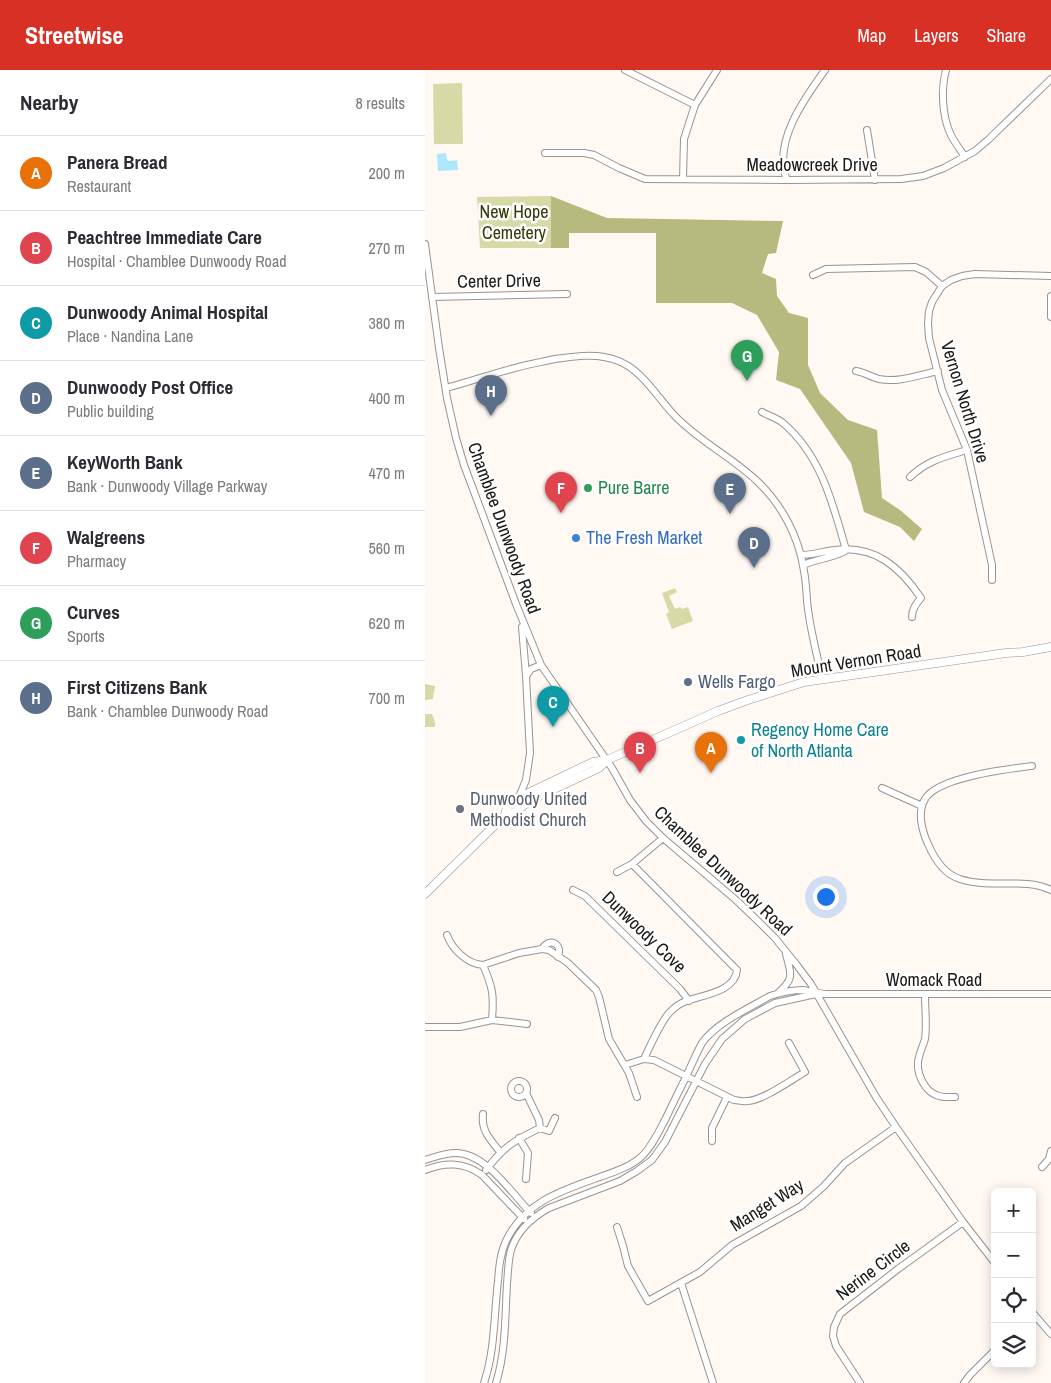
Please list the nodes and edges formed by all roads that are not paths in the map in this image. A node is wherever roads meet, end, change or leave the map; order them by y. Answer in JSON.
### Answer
{"nodes":[{"id":1,"x":625,"y":70,"type":"edge"},
{"id":2,"x":717,"y":70,"type":"edge"},
{"id":3,"x":825,"y":70,"type":"edge"},
{"id":4,"x":946,"y":70,"type":"edge"},
{"id":5,"x":1051,"y":79,"type":"edge"},
{"id":6,"x":695,"y":105,"type":"junction"},
{"id":7,"x":867,"y":130,"type":"dead end"},
{"id":8,"x":545,"y":153,"type":"dead end"},
{"id":9,"x":965,"y":157,"type":"junction"},
{"id":10,"x":683,"y":179,"type":"junction"},
{"id":11,"x":787,"y":180,"type":"junction"},
{"id":12,"x":875,"y":180,"type":"junction"},
{"id":13,"x":425,"y":244,"type":"edge"},
{"id":14,"x":813,"y":275,"type":"dead end"},
{"id":15,"x":1051,"y":276,"type":"edge"},
{"id":16,"x":942,"y":286,"type":"junction"},
{"id":17,"x":567,"y":294,"type":"dead end"},
{"id":18,"x":1051,"y":296,"type":"edge"},
{"id":19,"x":432,"y":297,"type":"junction"},
{"id":20,"x":1051,"y":317,"type":"edge"},
{"id":21,"x":856,"y":371,"type":"dead end"},
{"id":22,"x":938,"y":371,"type":"junction"},
{"id":23,"x":445,"y":388,"type":"junction"},
{"id":24,"x":763,"y":412,"type":"dead end"},
{"id":25,"x":967,"y":450,"type":"junction"},
{"id":26,"x":910,"y":477,"type":"dead end"},
{"id":27,"x":846,"y":550,"type":"junction"},
{"id":28,"x":801,"y":555,"type":"junction"},
{"id":29,"x":803,"y":565,"type":"junction"},
{"id":30,"x":992,"y":580,"type":"dead end"},
{"id":31,"x":912,"y":617,"type":"dead end"},
{"id":32,"x":522,"y":620,"type":"junction"},
{"id":33,"x":1051,"y":647,"type":"edge"},
{"id":34,"x":541,"y":665,"type":"junction"},
{"id":35,"x":526,"y":676,"type":"junction"},
{"id":36,"x":822,"y":679,"type":"junction"},
{"id":37,"x":607,"y":760,"type":"junction"},
{"id":38,"x":1032,"y":766,"type":"dead end"},
{"id":39,"x":526,"y":780,"type":"junction"},
{"id":40,"x":538,"y":788,"type":"junction"},
{"id":41,"x":882,"y":788,"type":"dead end"},
{"id":42,"x":519,"y":797,"type":"junction"},
{"id":43,"x":922,"y":806,"type":"junction"},
{"id":44,"x":505,"y":815,"type":"junction"},
{"id":45,"x":663,"y":838,"type":"junction"},
{"id":46,"x":632,"y":864,"type":"junction"},
{"id":47,"x":617,"y":872,"type":"dead end"},
{"id":48,"x":573,"y":890,"type":"dead end"},
{"id":49,"x":1051,"y":890,"type":"edge"},
{"id":50,"x":425,"y":894,"type":"edge"},
{"id":51,"x":447,"y":935,"type":"dead end"},
{"id":52,"x":786,"y":953,"type":"junction"},
{"id":53,"x":483,"y":965,"type":"junction"},
{"id":54,"x":777,"y":994,"type":"junction"},
{"id":55,"x":817,"y":994,"type":"junction"},
{"id":56,"x":1051,"y":994,"type":"edge"},
{"id":57,"x":925,"y":995,"type":"junction"},
{"id":58,"x":689,"y":1001,"type":"junction"},
{"id":59,"x":492,"y":1020,"type":"junction"},
{"id":60,"x":527,"y":1024,"type":"dead end"},
{"id":61,"x":425,"y":1027,"type":"edge"},
{"id":62,"x":789,"y":1043,"type":"dead end"},
{"id":63,"x":644,"y":1059,"type":"junction"},
{"id":64,"x":625,"y":1066,"type":"junction"},
{"id":65,"x":686,"y":1077,"type":"junction"},
{"id":66,"x":697,"y":1081,"type":"junction"},
{"id":67,"x":526,"y":1093,"type":"dead end"},
{"id":68,"x":727,"y":1096,"type":"junction"},
{"id":69,"x":637,"y":1097,"type":"dead end"},
{"id":70,"x":955,"y":1097,"type":"dead end"},
{"id":71,"x":483,"y":1114,"type":"dead end"},
{"id":72,"x":555,"y":1118,"type":"dead end"},
{"id":73,"x":896,"y":1127,"type":"junction"},
{"id":74,"x":540,"y":1128,"type":"junction"},
{"id":75,"x":519,"y":1138,"type":"junction"},
{"id":76,"x":712,"y":1141,"type":"dead end"},
{"id":77,"x":1051,"y":1151,"type":"edge"},
{"id":78,"x":500,"y":1152,"type":"junction"},
{"id":79,"x":425,"y":1160,"type":"edge"},
{"id":80,"x":488,"y":1167,"type":"junction"},
{"id":81,"x":1042,"y":1168,"type":"dead end"},
{"id":82,"x":425,"y":1170,"type":"edge"},
{"id":83,"x":482,"y":1175,"type":"junction"},
{"id":84,"x":526,"y":1179,"type":"dead end"},
{"id":85,"x":528,"y":1211,"type":"junction"},
{"id":86,"x":521,"y":1217,"type":"junction"},
{"id":87,"x":535,"y":1217,"type":"junction"},
{"id":88,"x":963,"y":1222,"type":"junction"},
{"id":89,"x":528,"y":1223,"type":"junction"},
{"id":90,"x":617,"y":1227,"type":"dead end"},
{"id":91,"x":991,"y":1258,"type":"edge"},
{"id":92,"x":681,"y":1283,"type":"junction"},
{"id":93,"x":1036,"y":1318,"type":"edge"},
{"id":94,"x":1051,"y":1334,"type":"edge"},
{"id":95,"x":991,"y":1354,"type":"edge"},
{"id":96,"x":484,"y":1383,"type":"edge"},
{"id":97,"x":496,"y":1383,"type":"edge"},
{"id":98,"x":713,"y":1383,"type":"edge"},
{"id":99,"x":860,"y":1383,"type":"edge"},
{"id":100,"x":965,"y":1383,"type":"edge"}],
"edges":[{"from":1,"to":6,"type":"street"},
{"from":2,"to":6,"type":"street"},
{"from":3,"to":11,"type":"street"},
{"from":4,"to":9,"type":"street"},
{"from":5,"to":9,"type":"street","name":"Meadowcreek Drive"},
{"from":6,"to":10,"type":"street"},
{"from":7,"to":12,"type":"street"},
{"from":8,"to":10,"type":"street","name":"Meadowcreek Drive"},
{"from":9,"to":12,"type":"street","name":"Meadowcreek Drive"},
{"from":10,"to":11,"type":"street","name":"Meadowcreek Drive"},
{"from":11,"to":12,"type":"street","name":"Meadowcreek Drive"},
{"from":13,"to":19,"type":"street","name":"Chamblee Dunwoody Road"},
{"from":14,"to":16,"type":"street"},
{"from":15,"to":16,"type":"street"},
{"from":16,"to":22,"type":"street","name":"Vernon North Drive"},
{"from":17,"to":19,"type":"street","name":"Center Drive"},
{"from":18,"to":20,"type":"street"},
{"from":19,"to":23,"type":"street","name":"Chamblee Dunwoody Road"},
{"from":21,"to":22,"type":"street"},
{"from":22,"to":25,"type":"street","name":"Vernon North Drive"},
{"from":23,"to":28,"type":"street"},
{"from":23,"to":32,"type":"street","name":"Chamblee Dunwoody Road"},
{"from":24,"to":27,"type":"street"},
{"from":25,"to":26,"type":"street"},
{"from":25,"to":30,"type":"street","name":"Vernon North Drive"},
{"from":27,"to":28,"type":"street"},
{"from":27,"to":29,"type":"street"},
{"from":27,"to":31,"type":"street"},
{"from":28,"to":29,"type":"street"},
{"from":29,"to":36,"type":"street"},
{"from":32,"to":34,"type":"street","name":"Chamblee Dunwoody Road"},
{"from":32,"to":35,"type":"street"},
{"from":33,"to":36,"type":"main road","name":"Mount Vernon Road"},
{"from":34,"to":35,"type":"street"},
{"from":34,"to":37,"type":"street","name":"Chamblee Dunwoody Road"},
{"from":35,"to":39,"type":"street"},
{"from":36,"to":37,"type":"main road","name":"Mount Vernon Road"},
{"from":37,"to":40,"type":"main road"},
{"from":37,"to":44,"type":"main road","name":"Mount Vernon Road"},
{"from":37,"to":45,"type":"street","name":"Chamblee Dunwoody Road"},
{"from":38,"to":43,"type":"street"},
{"from":39,"to":40,"type":"street"},
{"from":39,"to":42,"type":"street"},
{"from":40,"to":42,"type":"main road"},
{"from":41,"to":43,"type":"street"},
{"from":42,"to":44,"type":"main road"},
{"from":43,"to":49,"type":"street"},
{"from":44,"to":50,"type":"main road","name":"Mount Vernon Road"},
{"from":45,"to":46,"type":"street"},
{"from":45,"to":52,"type":"street","name":"Chamblee Dunwoody Road"},
{"from":46,"to":47,"type":"street"},
{"from":46,"to":58,"type":"street"},
{"from":48,"to":58,"type":"street","name":"Dunwoody Cove"},
{"from":51,"to":53,"type":"street"},
{"from":52,"to":54,"type":"street"},
{"from":52,"to":55,"type":"street","name":"Chamblee Dunwoody Road"},
{"from":53,"to":59,"type":"street"},
{"from":53,"to":64,"type":"street"},
{"from":54,"to":55,"type":"street"},
{"from":54,"to":65,"type":"street"},
{"from":55,"to":57,"type":"street","name":"Womack Road"},
{"from":55,"to":66,"type":"street"},
{"from":55,"to":73,"type":"street","name":"Chamblee Dunwoody Road"},
{"from":56,"to":57,"type":"street","name":"Womack Road"},
{"from":57,"to":70,"type":"street"},
{"from":58,"to":63,"type":"street"},
{"from":59,"to":60,"type":"street"},
{"from":59,"to":61,"type":"street"},
{"from":62,"to":68,"type":"street"},
{"from":63,"to":64,"type":"street"},
{"from":63,"to":65,"type":"street"},
{"from":64,"to":69,"type":"street"},
{"from":65,"to":66,"type":"street"},
{"from":65,"to":85,"type":"street"},
{"from":66,"to":68,"type":"street"},
{"from":66,"to":87,"type":"street"},
{"from":67,"to":74,"type":"street"},
{"from":68,"to":76,"type":"street"},
{"from":71,"to":78,"type":"street"},
{"from":72,"to":74,"type":"street"},
{"from":73,"to":88,"type":"street","name":"Chamblee Dunwoody Road"},
{"from":73,"to":92,"type":"street","name":"Manget Way"},
{"from":74,"to":75,"type":"street"},
{"from":75,"to":78,"type":"street"},
{"from":75,"to":84,"type":"street"},
{"from":77,"to":81,"type":"street"},
{"from":78,"to":80,"type":"street"},
{"from":79,"to":80,"type":"street"},
{"from":80,"to":83,"type":"street"},
{"from":80,"to":85,"type":"street"},
{"from":82,"to":83,"type":"street"},
{"from":83,"to":86,"type":"street"},
{"from":85,"to":86,"type":"street"},
{"from":85,"to":87,"type":"street"},
{"from":86,"to":89,"type":"street"},
{"from":86,"to":96,"type":"street"},
{"from":87,"to":89,"type":"street"},
{"from":88,"to":91,"type":"street","name":"Chamblee Dunwoody Road"},
{"from":88,"to":99,"type":"street","name":"Nerine Circle"},
{"from":89,"to":97,"type":"street"},
{"from":90,"to":92,"type":"street","name":"Manget Way"},
{"from":92,"to":98,"type":"street"},
{"from":93,"to":94,"type":"street"},
{"from":95,"to":100,"type":"street"}]}
